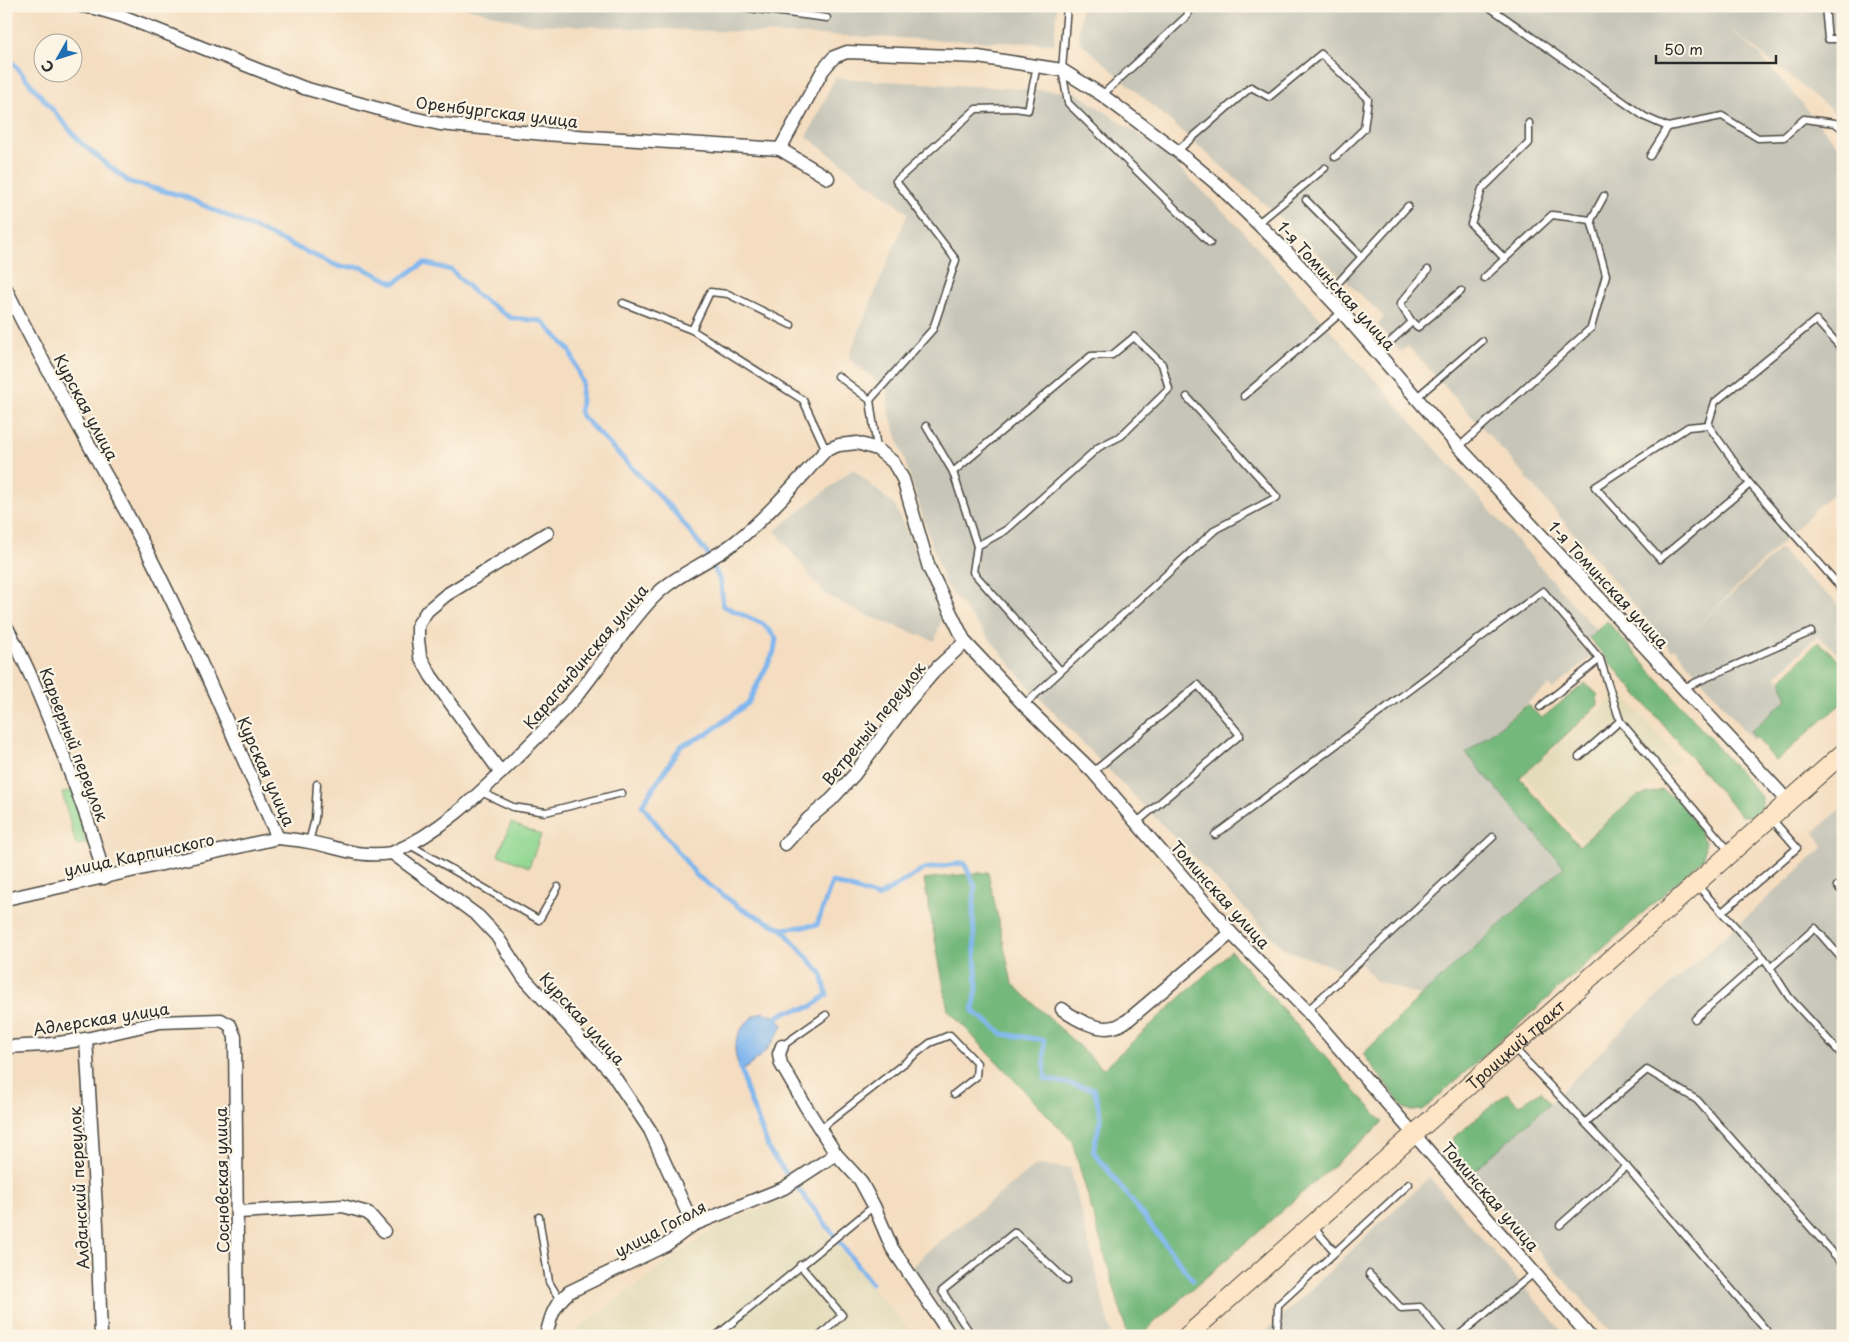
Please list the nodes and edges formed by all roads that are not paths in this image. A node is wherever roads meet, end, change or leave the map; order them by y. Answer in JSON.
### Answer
{"nodes":[{"id":1,"x":82,"y":6,"type":"edge"},
{"id":2,"x":732,"y":6,"type":"edge"},
{"id":3,"x":1067,"y":6,"type":"edge"},
{"id":4,"x":1190,"y":6,"type":"edge"},
{"id":5,"x":1488,"y":6,"type":"edge"},
{"id":6,"x":1825,"y":6,"type":"edge"},
{"id":7,"x":827,"y":18,"type":"dead end"},
{"id":8,"x":1843,"y":39,"type":"edge"},
{"id":9,"x":1037,"y":65,"type":"junction"},
{"id":10,"x":1062,"y":70,"type":"junction"},
{"id":11,"x":1102,"y":95,"type":"junction"},
{"id":12,"x":1529,"y":123,"type":"dead end"},
{"id":13,"x":1668,"y":127,"type":"junction"},
{"id":14,"x":1843,"y":129,"type":"edge"},
{"id":15,"x":780,"y":149,"type":"junction"},
{"id":16,"x":1177,"y":151,"type":"junction"},
{"id":17,"x":1650,"y":156,"type":"dead end"},
{"id":18,"x":1335,"y":157,"type":"dead end"},
{"id":19,"x":1325,"y":168,"type":"dead end"},
{"id":20,"x":828,"y":178,"type":"dead end"},
{"id":21,"x":1604,"y":196,"type":"dead end"},
{"id":22,"x":1306,"y":200,"type":"dead end"},
{"id":23,"x":1408,"y":206,"type":"dead end"},
{"id":24,"x":1591,"y":220,"type":"junction"},
{"id":25,"x":1258,"y":223,"type":"junction"},
{"id":26,"x":1210,"y":243,"type":"dead end"},
{"id":27,"x":1362,"y":257,"type":"junction"},
{"id":28,"x":1505,"y":259,"type":"junction"},
{"id":29,"x":1428,"y":270,"type":"dead end"},
{"id":30,"x":1484,"y":278,"type":"dead end"},
{"id":31,"x":6,"y":288,"type":"edge"},
{"id":32,"x":1461,"y":291,"type":"dead end"},
{"id":33,"x":1327,"y":295,"type":"junction"},
{"id":34,"x":623,"y":303,"type":"dead end"},
{"id":35,"x":1342,"y":312,"type":"junction"},
{"id":36,"x":1412,"y":322,"type":"junction"},
{"id":37,"x":791,"y":325,"type":"dead end"},
{"id":38,"x":692,"y":330,"type":"junction"},
{"id":39,"x":1482,"y":341,"type":"dead end"},
{"id":40,"x":1843,"y":350,"type":"edge"},
{"id":41,"x":1378,"y":353,"type":"junction"},
{"id":42,"x":838,"y":376,"type":"dead end"},
{"id":43,"x":1244,"y":396,"type":"dead end"},
{"id":44,"x":1187,"y":397,"type":"dead end"},
{"id":45,"x":1416,"y":398,"type":"junction"},
{"id":46,"x":870,"y":400,"type":"junction"},
{"id":47,"x":1708,"y":425,"type":"junction"},
{"id":48,"x":926,"y":426,"type":"dead end"},
{"id":49,"x":1459,"y":447,"type":"junction"},
{"id":50,"x":877,"y":449,"type":"junction"},
{"id":51,"x":826,"y":450,"type":"junction"},
{"id":52,"x":953,"y":472,"type":"junction"},
{"id":53,"x":1750,"y":484,"type":"junction"},
{"id":54,"x":547,"y":533,"type":"dead end"},
{"id":55,"x":977,"y":546,"type":"junction"},
{"id":56,"x":1843,"y":590,"type":"edge"},
{"id":57,"x":6,"y":626,"type":"edge"},
{"id":58,"x":1811,"y":632,"type":"dead end"},
{"id":59,"x":965,"y":642,"type":"junction"},
{"id":60,"x":1600,"y":659,"type":"junction"},
{"id":61,"x":1060,"y":670,"type":"junction"},
{"id":62,"x":1683,"y":688,"type":"junction"},
{"id":63,"x":1024,"y":705,"type":"junction"},
{"id":64,"x":1540,"y":707,"type":"dead end"},
{"id":65,"x":1620,"y":721,"type":"junction"},
{"id":66,"x":1843,"y":753,"type":"edge"},
{"id":67,"x":1578,"y":757,"type":"dead end"},
{"id":68,"x":1093,"y":772,"type":"junction"},
{"id":69,"x":501,"y":773,"type":"junction"},
{"id":70,"x":317,"y":784,"type":"dead end"},
{"id":71,"x":481,"y":792,"type":"junction"},
{"id":72,"x":622,"y":793,"type":"dead end"},
{"id":73,"x":1788,"y":801,"type":"junction"},
{"id":74,"x":1770,"y":817,"type":"junction"},
{"id":75,"x":1136,"y":823,"type":"junction"},
{"id":76,"x":1215,"y":835,"type":"dead end"},
{"id":77,"x":1493,"y":837,"type":"dead end"},
{"id":78,"x":278,"y":838,"type":"junction"},
{"id":79,"x":309,"y":842,"type":"junction"},
{"id":80,"x":785,"y":844,"type":"dead end"},
{"id":81,"x":410,"y":845,"type":"junction"},
{"id":82,"x":1730,"y":852,"type":"junction"},
{"id":83,"x":392,"y":853,"type":"junction"},
{"id":84,"x":104,"y":878,"type":"junction"},
{"id":85,"x":1696,"y":884,"type":"junction"},
{"id":86,"x":1837,"y":886,"type":"dead end"},
{"id":87,"x":558,"y":887,"type":"dead end"},
{"id":88,"x":1843,"y":892,"type":"edge"},
{"id":89,"x":6,"y":899,"type":"edge"},
{"id":90,"x":1722,"y":912,"type":"junction"},
{"id":91,"x":1231,"y":933,"type":"junction"},
{"id":92,"x":1764,"y":958,"type":"junction"},
{"id":93,"x":1843,"y":960,"type":"edge"},
{"id":94,"x":1770,"y":968,"type":"junction"},
{"id":95,"x":1062,"y":1009,"type":"dead end"},
{"id":96,"x":1307,"y":1010,"type":"junction"},
{"id":97,"x":826,"y":1015,"type":"dead end"},
{"id":98,"x":1695,"y":1019,"type":"dead end"},
{"id":99,"x":230,"y":1025,"type":"joint"},
{"id":100,"x":86,"y":1039,"type":"junction"},
{"id":101,"x":782,"y":1046,"type":"joint"},
{"id":102,"x":1512,"y":1046,"type":"junction"},
{"id":103,"x":6,"y":1047,"type":"edge"},
{"id":104,"x":1842,"y":1054,"type":"edge"},
{"id":105,"x":954,"y":1094,"type":"dead end"},
{"id":106,"x":1586,"y":1122,"type":"junction"},
{"id":107,"x":820,"y":1129,"type":"junction"},
{"id":108,"x":1414,"y":1133,"type":"junction"},
{"id":109,"x":836,"y":1154,"type":"junction"},
{"id":110,"x":1626,"y":1166,"type":"junction"},
{"id":111,"x":1409,"y":1184,"type":"dead end"},
{"id":112,"x":874,"y":1206,"type":"junction"},
{"id":113,"x":238,"y":1212,"type":"junction"},
{"id":114,"x":540,"y":1217,"type":"dead end"},
{"id":115,"x":693,"y":1225,"type":"junction"},
{"id":116,"x":1311,"y":1225,"type":"junction"},
{"id":117,"x":1560,"y":1225,"type":"dead end"},
{"id":118,"x":384,"y":1231,"type":"dead end"},
{"id":119,"x":1335,"y":1252,"type":"junction"},
{"id":120,"x":1843,"y":1264,"type":"edge"},
{"id":121,"x":800,"y":1265,"type":"junction"},
{"id":122,"x":1535,"y":1272,"type":"junction"},
{"id":123,"x":1369,"y":1274,"type":"dead end"},
{"id":124,"x":1067,"y":1281,"type":"dead end"},
{"id":125,"x":560,"y":1300,"type":"junction"},
{"id":126,"x":1769,"y":1335,"type":"edge"},
{"id":127,"x":101,"y":1336,"type":"edge"},
{"id":128,"x":238,"y":1336,"type":"edge"},
{"id":129,"x":546,"y":1336,"type":"edge"},
{"id":130,"x":716,"y":1336,"type":"edge"},
{"id":131,"x":820,"y":1336,"type":"edge"},
{"id":132,"x":951,"y":1336,"type":"edge"},
{"id":133,"x":972,"y":1336,"type":"edge"},
{"id":134,"x":1187,"y":1336,"type":"edge"},
{"id":135,"x":1277,"y":1336,"type":"edge"},
{"id":136,"x":1444,"y":1336,"type":"edge"},
{"id":137,"x":1458,"y":1336,"type":"edge"},
{"id":138,"x":1589,"y":1336,"type":"edge"}],
"edges":[{"from":1,"to":15,"type":"street","name":"Оренбургская улица"},
{"from":2,"to":7,"type":"lane"},
{"from":3,"to":10,"type":"lane"},
{"from":4,"to":11,"type":"lane"},
{"from":5,"to":13,"type":"lane"},
{"from":6,"to":8,"type":"lane"},
{"from":9,"to":10,"type":"street","name":"1-я Томинская улица"},
{"from":9,"to":15,"type":"street","name":"1-я Томинская улица"},
{"from":9,"to":46,"type":"lane"},
{"from":10,"to":11,"type":"street","name":"1-я Томинская улица"},
{"from":10,"to":26,"type":"lane"},
{"from":11,"to":16,"type":"street","name":"1-я Томинская улица"},
{"from":12,"to":28,"type":"lane"},
{"from":13,"to":14,"type":"lane"},
{"from":13,"to":17,"type":"lane"},
{"from":15,"to":20,"type":"street","name":"Оренбургская улица"},
{"from":16,"to":18,"type":"lane"},
{"from":16,"to":25,"type":"street","name":"1-я Томинская улица"},
{"from":19,"to":25,"type":"lane"},
{"from":21,"to":24,"type":"lane"},
{"from":22,"to":27,"type":"lane"},
{"from":23,"to":27,"type":"lane"},
{"from":24,"to":28,"type":"lane"},
{"from":24,"to":49,"type":"lane"},
{"from":25,"to":33,"type":"street","name":"1-я Томинская улица"},
{"from":27,"to":33,"type":"lane"},
{"from":28,"to":30,"type":"lane"},
{"from":29,"to":36,"type":"lane"},
{"from":31,"to":78,"type":"street","name":"Курская улица"},
{"from":32,"to":36,"type":"lane"},
{"from":33,"to":35,"type":"street","name":"1-я Томинская улица"},
{"from":34,"to":38,"type":"lane"},
{"from":35,"to":41,"type":"street","name":"1-я Томинская улица"},
{"from":35,"to":43,"type":"lane"},
{"from":36,"to":41,"type":"lane"},
{"from":37,"to":38,"type":"lane"},
{"from":38,"to":51,"type":"lane"},
{"from":39,"to":45,"type":"lane"},
{"from":40,"to":47,"type":"lane"},
{"from":41,"to":45,"type":"street","name":"1-я Томинская улица"},
{"from":42,"to":46,"type":"lane"},
{"from":44,"to":61,"type":"lane"},
{"from":45,"to":49,"type":"street","name":"1-я Томинская улица"},
{"from":46,"to":50,"type":"lane"},
{"from":47,"to":53,"type":"lane"},
{"from":47,"to":53,"type":"lane"},
{"from":48,"to":52,"type":"lane"},
{"from":49,"to":62,"type":"street","name":"1-я Томинская улица"},
{"from":50,"to":51,"type":"street"},
{"from":50,"to":59,"type":"street","name":"Томинская улица"},
{"from":51,"to":69,"type":"street","name":"Карагандинская улица"},
{"from":52,"to":55,"type":"lane"},
{"from":52,"to":55,"type":"lane"},
{"from":53,"to":56,"type":"lane"},
{"from":54,"to":69,"type":"street"},
{"from":55,"to":61,"type":"lane"},
{"from":57,"to":84,"type":"street","name":"Карьерный переулок"},
{"from":58,"to":62,"type":"lane"},
{"from":59,"to":63,"type":"street","name":"Томинская улица"},
{"from":59,"to":80,"type":"street","name":"Ветреный переулок"},
{"from":60,"to":64,"type":"lane"},
{"from":60,"to":65,"type":"lane"},
{"from":60,"to":76,"type":"lane"},
{"from":61,"to":63,"type":"lane"},
{"from":62,"to":73,"type":"street","name":"1-я Томинская улица"},
{"from":63,"to":68,"type":"street","name":"Томинская улица"},
{"from":65,"to":67,"type":"lane"},
{"from":65,"to":82,"type":"lane"},
{"from":66,"to":73,"type":"main road","name":"Троицкий тракт"},
{"from":68,"to":75,"type":"street","name":"Томинская улица"},
{"from":68,"to":75,"type":"lane"},
{"from":69,"to":71,"type":"street","name":"Карагандинская улица"},
{"from":70,"to":79,"type":"lane"},
{"from":71,"to":72,"type":"lane"},
{"from":71,"to":81,"type":"street","name":"Карагандинская улица"},
{"from":73,"to":74,"type":"main road","name":"Троицкий тракт"},
{"from":74,"to":82,"type":"main road","name":"Троицкий тракт"},
{"from":74,"to":90,"type":"lane"},
{"from":75,"to":91,"type":"street","name":"Томинская улица"},
{"from":77,"to":96,"type":"lane"},
{"from":78,"to":79,"type":"street","name":"Курская улица"},
{"from":78,"to":84,"type":"street","name":"улица Карпинского"},
{"from":79,"to":83,"type":"street","name":"Курская улица"},
{"from":81,"to":83,"type":"street","name":"Карагандинская улица"},
{"from":81,"to":87,"type":"lane"},
{"from":82,"to":85,"type":"main road","name":"Троицкий тракт"},
{"from":83,"to":115,"type":"street","name":"Курская улица"},
{"from":84,"to":89,"type":"street","name":"улица Карпинского"},
{"from":85,"to":90,"type":"lane"},
{"from":85,"to":102,"type":"main road","name":"Троицкий тракт"},
{"from":86,"to":88,"type":"lane"},
{"from":90,"to":92,"type":"lane"},
{"from":91,"to":95,"type":"street"},
{"from":91,"to":96,"type":"street","name":"Томинская улица"},
{"from":92,"to":94,"type":"lane"},
{"from":92,"to":98,"type":"lane"},
{"from":93,"to":94,"type":"lane"},
{"from":94,"to":104,"type":"lane"},
{"from":96,"to":108,"type":"street","name":"Томинская улица"},
{"from":97,"to":101,"type":"lane"},
{"from":99,"to":100,"type":"street","name":"Адлерская улица"},
{"from":99,"to":113,"type":"street","name":"Сосновская улица"},
{"from":100,"to":103,"type":"street","name":"Адлерская улица"},
{"from":100,"to":127,"type":"street","name":"Алданский переулок"},
{"from":101,"to":107,"type":"street"},
{"from":102,"to":106,"type":"lane"},
{"from":102,"to":108,"type":"main road","name":"Троицкий тракт"},
{"from":105,"to":107,"type":"lane"},
{"from":106,"to":110,"type":"lane"},
{"from":106,"to":120,"type":"lane"},
{"from":107,"to":109,"type":"street"},
{"from":108,"to":116,"type":"main road","name":"Троицкий тракт"},
{"from":108,"to":122,"type":"street","name":"Томинская улица"},
{"from":109,"to":112,"type":"street"},
{"from":109,"to":115,"type":"street","name":"улица Гоголя"},
{"from":110,"to":117,"type":"lane"},
{"from":110,"to":126,"type":"lane"},
{"from":111,"to":119,"type":"lane"},
{"from":112,"to":121,"type":"lane"},
{"from":112,"to":132,"type":"street"},
{"from":113,"to":118,"type":"street"},
{"from":113,"to":128,"type":"street","name":"Сосновская улица"},
{"from":114,"to":125,"type":"lane"},
{"from":115,"to":125,"type":"street","name":"улица Гоголя"},
{"from":116,"to":119,"type":"lane"},
{"from":116,"to":134,"type":"main road","name":"Троицкий тракт"},
{"from":119,"to":135,"type":"lane"},
{"from":121,"to":130,"type":"lane"},
{"from":121,"to":131,"type":"lane"},
{"from":122,"to":137,"type":"lane"},
{"from":122,"to":138,"type":"street","name":"Томинская улица"},
{"from":123,"to":136,"type":"lane"},
{"from":124,"to":133,"type":"lane"},
{"from":125,"to":129,"type":"street"}]}
